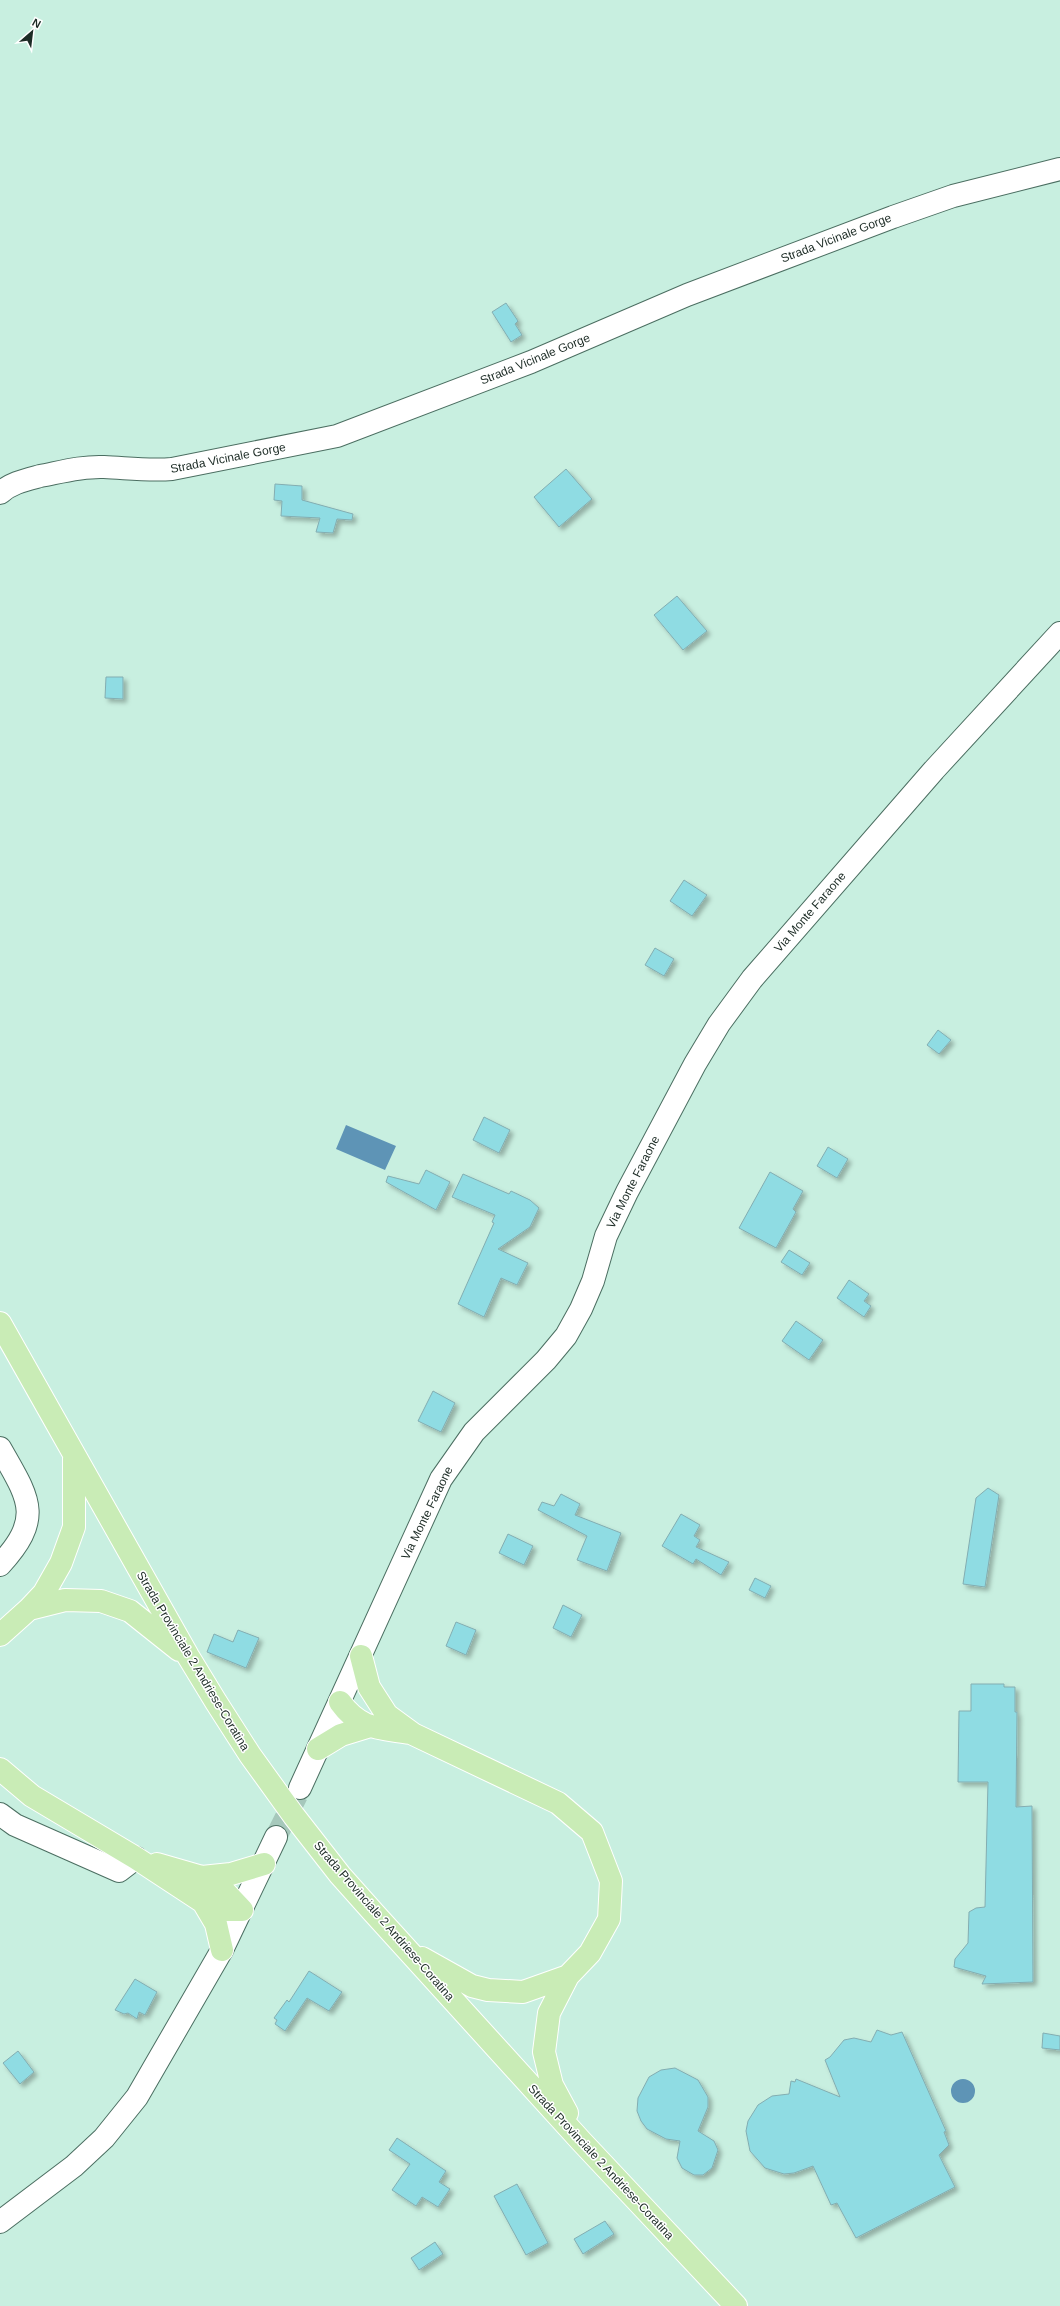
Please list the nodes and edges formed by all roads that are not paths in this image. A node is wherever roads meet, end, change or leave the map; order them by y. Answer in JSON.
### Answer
{"nodes":[{"id":1,"x":1060,"y":169,"type":"edge"},
{"id":2,"x":0,"y":493,"type":"edge"},
{"id":3,"x":1060,"y":633,"type":"edge"},
{"id":4,"x":0,"y":1323,"type":"edge"},
{"id":5,"x":0,"y":1448,"type":"edge"},
{"id":6,"x":74,"y":1457,"type":"junction"},
{"id":7,"x":0,"y":1565,"type":"edge"},
{"id":8,"x":29,"y":1609,"type":"junction"},
{"id":9,"x":0,"y":1635,"type":"edge"},
{"id":10,"x":188,"y":1656,"type":"junction"},
{"id":11,"x":361,"y":1656,"type":"junction"},
{"id":12,"x":340,"y":1702,"type":"junction"},
{"id":13,"x":387,"y":1715,"type":"junction"},
{"id":14,"x":367,"y":1726,"type":"junction"},
{"id":15,"x":413,"y":1734,"type":"junction"},
{"id":16,"x":318,"y":1748,"type":"junction"},
{"id":17,"x":0,"y":1769,"type":"edge"},
{"id":18,"x":300,"y":1788,"type":"tunnel mouth"},
{"id":19,"x":0,"y":1814,"type":"edge"},
{"id":20,"x":276,"y":1837,"type":"tunnel mouth"},
{"id":21,"x":136,"y":1858,"type":"junction"},
{"id":22,"x":264,"y":1864,"type":"junction"},
{"id":23,"x":202,"y":1877,"type":"junction"},
{"id":24,"x":203,"y":1902,"type":"junction"},
{"id":25,"x":242,"y":1910,"type":"junction"},
{"id":26,"x":406,"y":1948,"type":"junction"},
{"id":27,"x":222,"y":1950,"type":"junction"},
{"id":28,"x":568,"y":1976,"type":"junction"},
{"id":29,"x":581,"y":2141,"type":"junction"},
{"id":30,"x":0,"y":2222,"type":"edge"},
{"id":31,"x":736,"y":2306,"type":"edge"}],
"edges":[{"from":1,"to":2,"type":"street","name":"Strada Vicinale Gorge"},
{"from":3,"to":11,"type":"street","name":"Via Monte Faraone"},
{"from":4,"to":6,"type":"main road","name":"Strada Provinciale 2 Andriese-Coratina"},
{"from":5,"to":7,"type":"street"},
{"from":6,"to":8,"type":"main road"},
{"from":6,"to":10,"type":"main road","name":"Strada Provinciale 2 Andriese-Coratina"},
{"from":8,"to":9,"type":"main road"},
{"from":8,"to":10,"type":"main road"},
{"from":10,"to":26,"type":"main road","name":"Strada Provinciale 2 Andriese-Coratina"},
{"from":11,"to":12,"type":"street","name":"Via Monte Faraone"},
{"from":11,"to":13,"type":"main road"},
{"from":12,"to":13,"type":"main road"},
{"from":12,"to":14,"type":"main road"},
{"from":12,"to":16,"type":"street","name":"Via Monte Faraone"},
{"from":13,"to":15,"type":"main road"},
{"from":14,"to":15,"type":"main road"},
{"from":14,"to":16,"type":"main road"},
{"from":15,"to":28,"type":"main road"},
{"from":16,"to":18,"type":"street","name":"Via Monte Faraone"},
{"from":17,"to":21,"type":"main road"},
{"from":19,"to":21,"type":"street"},
{"from":20,"to":22,"type":"street"},
{"from":21,"to":23,"type":"main road"},
{"from":21,"to":24,"type":"main road"},
{"from":22,"to":23,"type":"main road"},
{"from":22,"to":25,"type":"street"},
{"from":23,"to":25,"type":"main road"},
{"from":24,"to":25,"type":"main road"},
{"from":24,"to":27,"type":"main road"},
{"from":25,"to":27,"type":"street"},
{"from":26,"to":28,"type":"main road"},
{"from":26,"to":29,"type":"main road","name":"Strada Provinciale 2 Andriese-Coratina"},
{"from":27,"to":30,"type":"street"},
{"from":28,"to":29,"type":"main road"},
{"from":29,"to":31,"type":"main road","name":"Strada Provinciale 2 Andriese-Coratina"}]}
